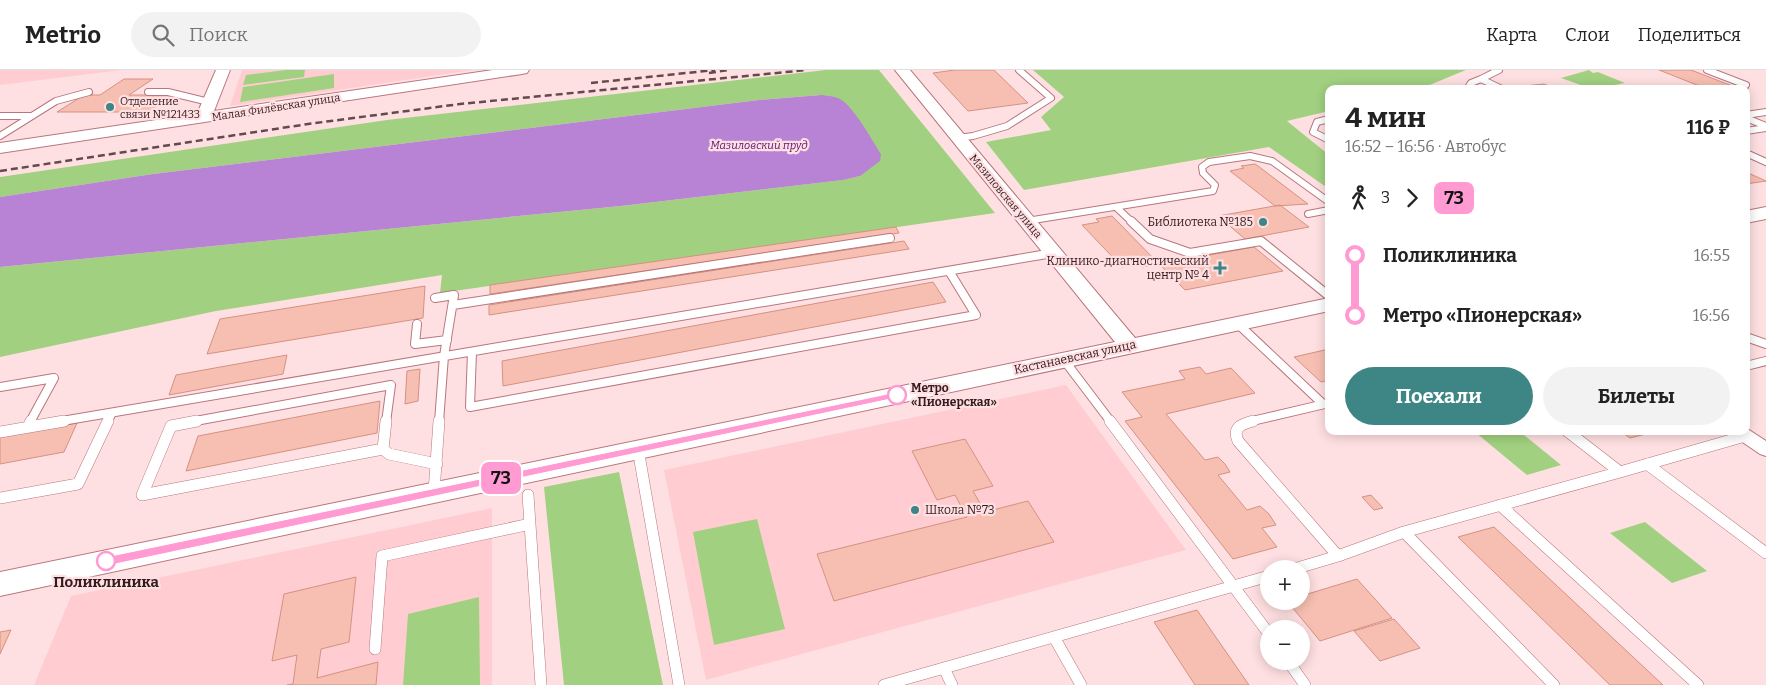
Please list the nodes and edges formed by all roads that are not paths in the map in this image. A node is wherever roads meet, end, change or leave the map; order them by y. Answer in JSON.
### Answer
{"nodes":[{"id":1,"x":223,"y":70,"type":"edge"},
{"id":2,"x":518,"y":70,"type":"edge"},
{"id":3,"x":902,"y":70,"type":"edge"},
{"id":4,"x":1019,"y":70,"type":"edge"},
{"id":5,"x":1499,"y":70,"type":"edge"},
{"id":6,"x":1707,"y":70,"type":"edge"},
{"id":7,"x":1481,"y":79,"type":"junction"},
{"id":8,"x":1470,"y":85,"type":"edge"},
{"id":9,"x":1494,"y":85,"type":"edge"},
{"id":10,"x":1746,"y":85,"type":"dead end"},
{"id":11,"x":89,"y":92,"type":"dead end"},
{"id":12,"x":148,"y":92,"type":"dead end"},
{"id":13,"x":209,"y":102,"type":"junction"},
{"id":14,"x":1766,"y":112,"type":"edge"},
{"id":15,"x":0,"y":116,"type":"edge"},
{"id":16,"x":31,"y":116,"type":"junction"},
{"id":17,"x":1750,"y":116,"type":"edge"},
{"id":18,"x":202,"y":118,"type":"junction"},
{"id":19,"x":1750,"y":119,"type":"edge"},
{"id":20,"x":1325,"y":120,"type":"edge"},
{"id":21,"x":1766,"y":127,"type":"edge"},
{"id":22,"x":1750,"y":130,"type":"edge"},
{"id":23,"x":0,"y":136,"type":"edge"},
{"id":24,"x":958,"y":138,"type":"junction"},
{"id":25,"x":1325,"y":138,"type":"edge"},
{"id":26,"x":0,"y":148,"type":"edge"},
{"id":27,"x":1750,"y":155,"type":"edge"},
{"id":28,"x":1766,"y":162,"type":"edge"},
{"id":29,"x":1325,"y":199,"type":"edge"},
{"id":30,"x":1116,"y":207,"type":"junction"},
{"id":31,"x":1325,"y":211,"type":"edge"},
{"id":32,"x":1766,"y":213,"type":"edge"},
{"id":33,"x":1308,"y":214,"type":"dead end"},
{"id":34,"x":1750,"y":216,"type":"edge"},
{"id":35,"x":1027,"y":221,"type":"junction"},
{"id":36,"x":890,"y":238,"type":"dead end"},
{"id":37,"x":1053,"y":253,"type":"junction"},
{"id":38,"x":949,"y":271,"type":"junction"},
{"id":39,"x":1325,"y":293,"type":"edge"},
{"id":40,"x":435,"y":298,"type":"dead end"},
{"id":41,"x":453,"y":305,"type":"junction"},
{"id":42,"x":1325,"y":305,"type":"edge"},
{"id":43,"x":417,"y":324,"type":"dead end"},
{"id":44,"x":1237,"y":324,"type":"junction"},
{"id":45,"x":1750,"y":338,"type":"edge"},
{"id":46,"x":446,"y":340,"type":"junction"},
{"id":47,"x":1766,"y":344,"type":"edge"},
{"id":48,"x":1130,"y":346,"type":"junction"},
{"id":49,"x":472,"y":352,"type":"junction"},
{"id":50,"x":444,"y":356,"type":"junction"},
{"id":51,"x":1064,"y":360,"type":"junction"},
{"id":52,"x":1766,"y":361,"type":"edge"},
{"id":53,"x":1750,"y":365,"type":"edge"},
{"id":54,"x":0,"y":387,"type":"edge"},
{"id":55,"x":1325,"y":403,"type":"edge"},
{"id":56,"x":1325,"y":404,"type":"edge"},
{"id":57,"x":112,"y":413,"type":"junction"},
{"id":58,"x":28,"y":427,"type":"junction"},
{"id":59,"x":0,"y":432,"type":"edge"},
{"id":60,"x":1572,"y":435,"type":"edge"},
{"id":61,"x":1736,"y":435,"type":"edge"},
{"id":62,"x":1745,"y":435,"type":"edge"},
{"id":63,"x":383,"y":448,"type":"junction"},
{"id":64,"x":638,"y":449,"type":"junction"},
{"id":65,"x":1766,"y":450,"type":"edge"},
{"id":66,"x":437,"y":464,"type":"junction"},
{"id":67,"x":1647,"y":464,"type":"junction"},
{"id":68,"x":1620,"y":472,"type":"junction"},
{"id":69,"x":434,"y":492,"type":"junction"},
{"id":70,"x":528,"y":495,"type":"dead end"},
{"id":71,"x":0,"y":498,"type":"edge"},
{"id":72,"x":1500,"y":505,"type":"junction"},
{"id":73,"x":530,"y":524,"type":"junction"},
{"id":74,"x":1404,"y":532,"type":"junction"},
{"id":75,"x":1766,"y":553,"type":"edge"},
{"id":76,"x":1338,"y":556,"type":"junction"},
{"id":77,"x":1310,"y":564,"type":"edge"},
{"id":78,"x":1260,"y":578,"type":"edge"},
{"id":79,"x":0,"y":584,"type":"edge"},
{"id":80,"x":1233,"y":585,"type":"junction"},
{"id":81,"x":1260,"y":622,"type":"edge"},
{"id":82,"x":1054,"y":637,"type":"junction"},
{"id":83,"x":375,"y":649,"type":"dead end"},
{"id":84,"x":944,"y":668,"type":"junction"},
{"id":85,"x":1294,"y":670,"type":"edge"},
{"id":86,"x":541,"y":685,"type":"edge"},
{"id":87,"x":679,"y":685,"type":"edge"},
{"id":88,"x":884,"y":685,"type":"edge"},
{"id":89,"x":952,"y":685,"type":"edge"},
{"id":90,"x":1081,"y":685,"type":"edge"},
{"id":91,"x":1305,"y":685,"type":"edge"},
{"id":92,"x":1554,"y":685,"type":"edge"},
{"id":93,"x":1698,"y":685,"type":"edge"}],
"edges":[{"from":1,"to":13,"type":"street"},
{"from":2,"to":18,"type":"street","name":"Малая Филёвская улица"},
{"from":3,"to":24,"type":"street","name":"Мазиловская улица"},
{"from":4,"to":24,"type":"lane"},
{"from":5,"to":7,"type":"lane"},
{"from":6,"to":10,"type":"lane"},
{"from":7,"to":8,"type":"lane"},
{"from":7,"to":9,"type":"lane"},
{"from":11,"to":16,"type":"lane"},
{"from":12,"to":13,"type":"lane"},
{"from":13,"to":18,"type":"street"},
{"from":14,"to":17,"type":"lane"},
{"from":15,"to":16,"type":"lane"},
{"from":16,"to":23,"type":"lane"},
{"from":18,"to":26,"type":"street","name":"Малая Филёвская улица"},
{"from":19,"to":21,"type":"lane"},
{"from":20,"to":25,"type":"lane"},
{"from":21,"to":22,"type":"lane"},
{"from":24,"to":35,"type":"street","name":"Мазиловская улица"},
{"from":27,"to":28,"type":"lane"},
{"from":29,"to":30,"type":"lane"},
{"from":30,"to":35,"type":"lane"},
{"from":30,"to":39,"type":"lane"},
{"from":31,"to":33,"type":"lane"},
{"from":32,"to":34,"type":"street"},
{"from":35,"to":37,"type":"street","name":"Мазиловская улица"},
{"from":36,"to":41,"type":"lane"},
{"from":37,"to":38,"type":"lane"},
{"from":37,"to":48,"type":"street","name":"Мазиловская улица"},
{"from":38,"to":49,"type":"lane"},
{"from":38,"to":49,"type":"lane"},
{"from":40,"to":41,"type":"lane"},
{"from":41,"to":46,"type":"lane"},
{"from":42,"to":44,"type":"street","name":"Кастанаевская улица"},
{"from":43,"to":46,"type":"lane"},
{"from":44,"to":48,"type":"street","name":"Кастанаевская улица"},
{"from":44,"to":55,"type":"lane"},
{"from":45,"to":47,"type":"lane"},
{"from":46,"to":50,"type":"lane"},
{"from":48,"to":51,"type":"street","name":"Кастанаевская улица"},
{"from":49,"to":50,"type":"lane"},
{"from":50,"to":57,"type":"lane"},
{"from":50,"to":66,"type":"lane"},
{"from":51,"to":64,"type":"street","name":"Кастанаевская улица"},
{"from":51,"to":80,"type":"lane"},
{"from":52,"to":53,"type":"lane"},
{"from":54,"to":58,"type":"lane"},
{"from":56,"to":76,"type":"lane"},
{"from":57,"to":58,"type":"lane"},
{"from":57,"to":71,"type":"lane"},
{"from":58,"to":59,"type":"lane"},
{"from":60,"to":68,"type":"lane"},
{"from":61,"to":67,"type":"lane"},
{"from":62,"to":65,"type":"street"},
{"from":63,"to":63,"type":"lane"},
{"from":63,"to":66,"type":"lane"},
{"from":64,"to":69,"type":"street","name":"Кастанаевская улица"},
{"from":64,"to":87,"type":"lane"},
{"from":66,"to":69,"type":"lane"},
{"from":67,"to":68,"type":"lane"},
{"from":67,"to":75,"type":"lane"},
{"from":68,"to":72,"type":"lane"},
{"from":69,"to":79,"type":"street","name":"Кастанаевская улица"},
{"from":70,"to":73,"type":"lane"},
{"from":72,"to":74,"type":"lane"},
{"from":72,"to":93,"type":"lane"},
{"from":73,"to":83,"type":"lane"},
{"from":73,"to":86,"type":"lane"},
{"from":74,"to":76,"type":"lane"},
{"from":74,"to":92,"type":"lane"},
{"from":76,"to":77,"type":"lane"},
{"from":78,"to":80,"type":"lane"},
{"from":80,"to":81,"type":"lane"},
{"from":80,"to":82,"type":"lane"},
{"from":82,"to":84,"type":"lane"},
{"from":82,"to":90,"type":"lane"},
{"from":84,"to":88,"type":"lane"},
{"from":84,"to":89,"type":"lane"},
{"from":85,"to":91,"type":"lane"}]}
